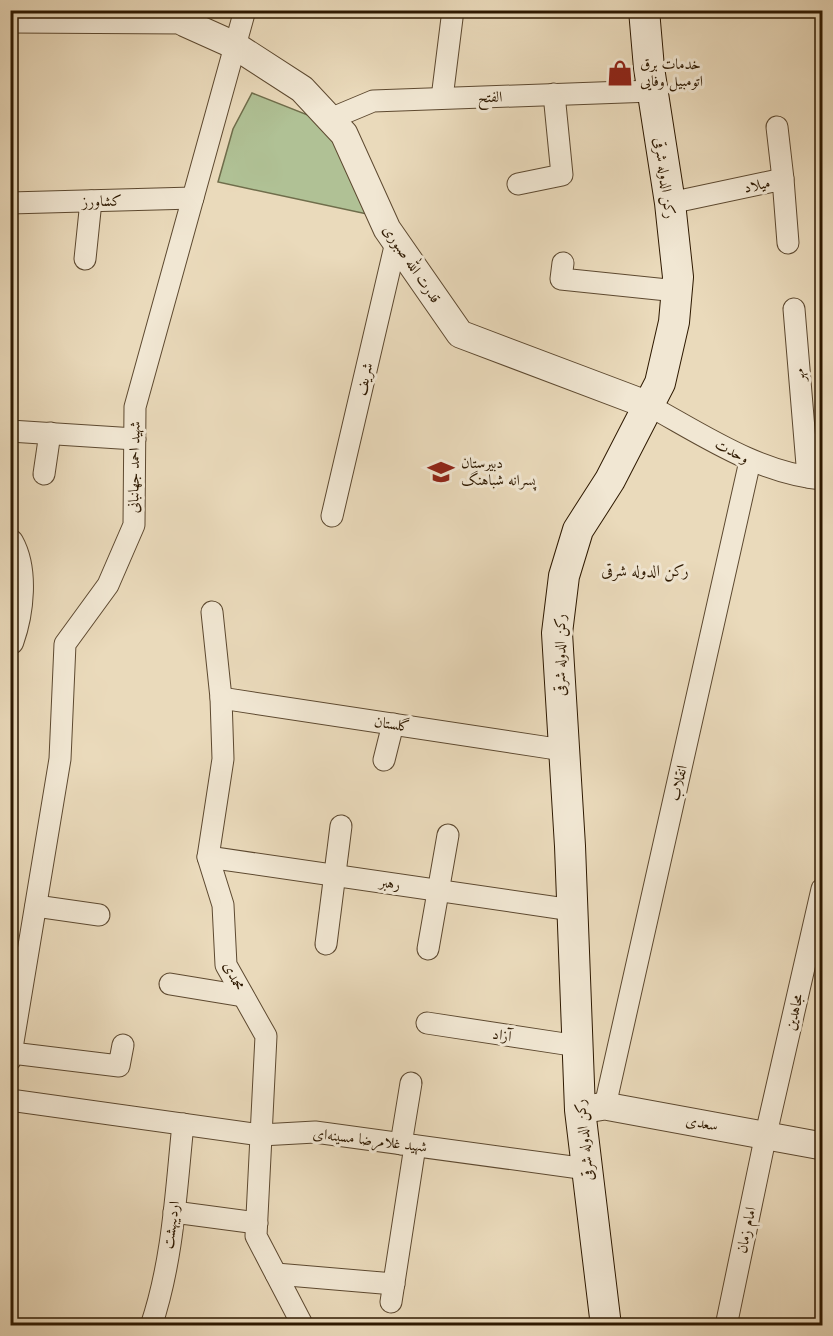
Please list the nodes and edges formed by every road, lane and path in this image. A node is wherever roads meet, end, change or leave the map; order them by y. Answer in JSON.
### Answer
{"nodes":[{"id":1,"x":245,"y":10,"type":"edge"},
{"id":2,"x":453,"y":10,"type":"edge"},
{"id":3,"x":644,"y":10,"type":"edge"},
{"id":4,"x":182,"y":17,"type":"edge"},
{"id":5,"x":16,"y":18,"type":"edge"},
{"id":6,"x":234,"y":45,"type":"junction"},
{"id":7,"x":652,"y":91,"type":"junction"},
{"id":8,"x":554,"y":94,"type":"junction"},
{"id":9,"x":442,"y":98,"type":"junction"},
{"id":10,"x":330,"y":119,"type":"junction"},
{"id":11,"x":777,"y":128,"type":"dead end"},
{"id":12,"x":783,"y":179,"type":"junction"},
{"id":13,"x":518,"y":184,"type":"dead end"},
{"id":14,"x":193,"y":198,"type":"junction"},
{"id":15,"x":90,"y":201,"type":"junction"},
{"id":16,"x":10,"y":203,"type":"edge"},
{"id":17,"x":670,"y":203,"type":"junction"},
{"id":18,"x":396,"y":242,"type":"junction"},
{"id":19,"x":788,"y":243,"type":"dead end"},
{"id":20,"x":85,"y":259,"type":"dead end"},
{"id":21,"x":563,"y":263,"type":"dead end"},
{"id":22,"x":677,"y":291,"type":"junction"},
{"id":23,"x":794,"y":309,"type":"dead end"},
{"id":24,"x":648,"y":405,"type":"junction"},
{"id":25,"x":10,"y":431,"type":"edge"},
{"id":26,"x":50,"y":434,"type":"junction"},
{"id":27,"x":135,"y":439,"type":"junction"},
{"id":28,"x":750,"y":461,"type":"junction"},
{"id":29,"x":44,"y":474,"type":"dead end"},
{"id":30,"x":815,"y":478,"type":"edge"},
{"id":31,"x":332,"y":516,"type":"dead end"},
{"id":32,"x":10,"y":543,"type":"edge"},
{"id":33,"x":212,"y":612,"type":"dead end"},
{"id":34,"x":10,"y":641,"type":"edge"},
{"id":35,"x":221,"y":698,"type":"junction"},
{"id":36,"x":393,"y":724,"type":"junction"},
{"id":37,"x":563,"y":750,"type":"junction"},
{"id":38,"x":384,"y":760,"type":"dead end"},
{"id":39,"x":341,"y":826,"type":"dead end"},
{"id":40,"x":448,"y":835,"type":"dead end"},
{"id":41,"x":208,"y":856,"type":"junction"},
{"id":42,"x":335,"y":875,"type":"junction"},
{"id":43,"x":822,"y":889,"type":"edge"},
{"id":44,"x":438,"y":890,"type":"junction"},
{"id":45,"x":36,"y":906,"type":"junction"},
{"id":46,"x":572,"y":910,"type":"junction"},
{"id":47,"x":99,"y":915,"type":"dead end"},
{"id":48,"x":326,"y":944,"type":"dead end"},
{"id":49,"x":428,"y":949,"type":"dead end"},
{"id":50,"x":170,"y":984,"type":"dead end"},
{"id":51,"x":243,"y":996,"type":"junction"},
{"id":52,"x":427,"y":1023,"type":"dead end"},
{"id":53,"x":123,"y":1045,"type":"dead end"},
{"id":54,"x":578,"y":1046,"type":"junction"},
{"id":55,"x":11,"y":1056,"type":"edge"},
{"id":56,"x":411,"y":1083,"type":"dead end"},
{"id":57,"x":10,"y":1100,"type":"edge"},
{"id":58,"x":593,"y":1108,"type":"junction"},
{"id":59,"x":183,"y":1124,"type":"junction"},
{"id":60,"x":766,"y":1134,"type":"junction"},
{"id":61,"x":261,"y":1135,"type":"junction"},
{"id":62,"x":408,"y":1145,"type":"junction"},
{"id":63,"x":822,"y":1146,"type":"edge"},
{"id":64,"x":587,"y":1169,"type":"junction"},
{"id":65,"x":174,"y":1212,"type":"junction"},
{"id":66,"x":257,"y":1223,"type":"junction"},
{"id":67,"x":276,"y":1274,"type":"junction"},
{"id":68,"x":151,"y":1326,"type":"edge"},
{"id":69,"x":303,"y":1326,"type":"edge"},
{"id":70,"x":606,"y":1326,"type":"edge"},
{"id":71,"x":726,"y":1326,"type":"edge"}],
"edges":[{"from":1,"to":6,"type":"street","name":"شهید احمد جهانبانی"},
{"from":2,"to":9,"type":"street"},
{"from":3,"to":7,"type":"main road","name":"رکن الدوله شرقی"},
{"from":4,"to":5,"type":"street"},
{"from":4,"to":6,"type":"street","name":"قدرت الله صبوری"},
{"from":6,"to":10,"type":"street","name":"قدرت الله صبوری"},
{"from":6,"to":14,"type":"street","name":"شهید احمد جهانبانی"},
{"from":7,"to":8,"type":"street","name":"الفتح"},
{"from":7,"to":17,"type":"main road","name":"رکن الدوله شرقی"},
{"from":8,"to":9,"type":"street","name":"الفتح"},
{"from":8,"to":13,"type":"street"},
{"from":9,"to":10,"type":"street","name":"الفتح"},
{"from":10,"to":18,"type":"street","name":"قدرت الله صبوری"},
{"from":11,"to":12,"type":"street"},
{"from":12,"to":17,"type":"street","name":"میلاد"},
{"from":12,"to":19,"type":"street","name":"میلاد"},
{"from":14,"to":15,"type":"street","name":"کشاورز"},
{"from":14,"to":27,"type":"street","name":"شهید احمد جهانبانی"},
{"from":15,"to":16,"type":"street","name":"کشاورز"},
{"from":15,"to":20,"type":"street"},
{"from":17,"to":22,"type":"main road","name":"رکن الدوله شرقی"},
{"from":18,"to":24,"type":"street","name":"قدرت الله صبوری"},
{"from":18,"to":31,"type":"street","name":"شریف"},
{"from":21,"to":22,"type":"street"},
{"from":22,"to":24,"type":"main road","name":"رکن الدوله شرقی"},
{"from":23,"to":30,"type":"street","name":"مهر"},
{"from":24,"to":28,"type":"street","name":"وحدت"},
{"from":24,"to":37,"type":"main road","name":"رکن الدوله شرقی"},
{"from":25,"to":26,"type":"street"},
{"from":26,"to":27,"type":"street"},
{"from":26,"to":29,"type":"street"},
{"from":27,"to":45,"type":"street","name":"شهید احمد جهانبانی"},
{"from":28,"to":30,"type":"street","name":"وحدت"},
{"from":28,"to":58,"type":"street","name":"انقلاب"},
{"from":32,"to":34,"type":"street"},
{"from":33,"to":35,"type":"street","name":"محمدی"},
{"from":35,"to":36,"type":"street","name":"گلستان"},
{"from":35,"to":41,"type":"street","name":"محمدی"},
{"from":36,"to":37,"type":"street","name":"گلستان"},
{"from":36,"to":38,"type":"street"},
{"from":37,"to":46,"type":"main road","name":"رکن الدوله شرقی"},
{"from":39,"to":42,"type":"street"},
{"from":40,"to":44,"type":"street"},
{"from":41,"to":42,"type":"street","name":"رهبر"},
{"from":41,"to":51,"type":"street","name":"محمدی"},
{"from":42,"to":44,"type":"street","name":"رهبر"},
{"from":42,"to":48,"type":"street"},
{"from":43,"to":60,"type":"street","name":"مجاهدین"},
{"from":44,"to":46,"type":"street","name":"رهبر"},
{"from":44,"to":49,"type":"street"},
{"from":45,"to":47,"type":"street"},
{"from":45,"to":55,"type":"street","name":"شهید احمد جهانبانی"},
{"from":46,"to":54,"type":"main road","name":"رکن الدوله شرقی"},
{"from":50,"to":51,"type":"street"},
{"from":51,"to":61,"type":"street","name":"محمدی"},
{"from":52,"to":54,"type":"street","name":"آزاد"},
{"from":53,"to":55,"type":"street"},
{"from":54,"to":58,"type":"main road","name":"رکن الدوله شرقی"},
{"from":56,"to":62,"type":"street"},
{"from":57,"to":59,"type":"street","name":"شهید غلامرضا مسینه‌ای"},
{"from":58,"to":60,"type":"street","name":"سعدی"},
{"from":58,"to":64,"type":"main road","name":"رکن الدوله شرقی"},
{"from":59,"to":61,"type":"street","name":"شهید غلامرضا مسینه‌ای"},
{"from":59,"to":65,"type":"street","name":"اردیبهشت"},
{"from":60,"to":63,"type":"street","name":"سعدی"},
{"from":60,"to":71,"type":"street","name":"امام زمان"},
{"from":61,"to":62,"type":"street","name":"شهید غلامرضا مسینه‌ای"},
{"from":61,"to":66,"type":"street","name":"محمدی"},
{"from":62,"to":64,"type":"street","name":"شهید غلامرضا مسینه‌ای"},
{"from":62,"to":67,"type":"street"},
{"from":64,"to":70,"type":"main road","name":"رکن الدوله شرقی"},
{"from":65,"to":66,"type":"street"},
{"from":65,"to":68,"type":"street","name":"اردیبهشت"},
{"from":66,"to":67,"type":"street","name":"محمدی"},
{"from":67,"to":69,"type":"street","name":"محمدی"}]}
